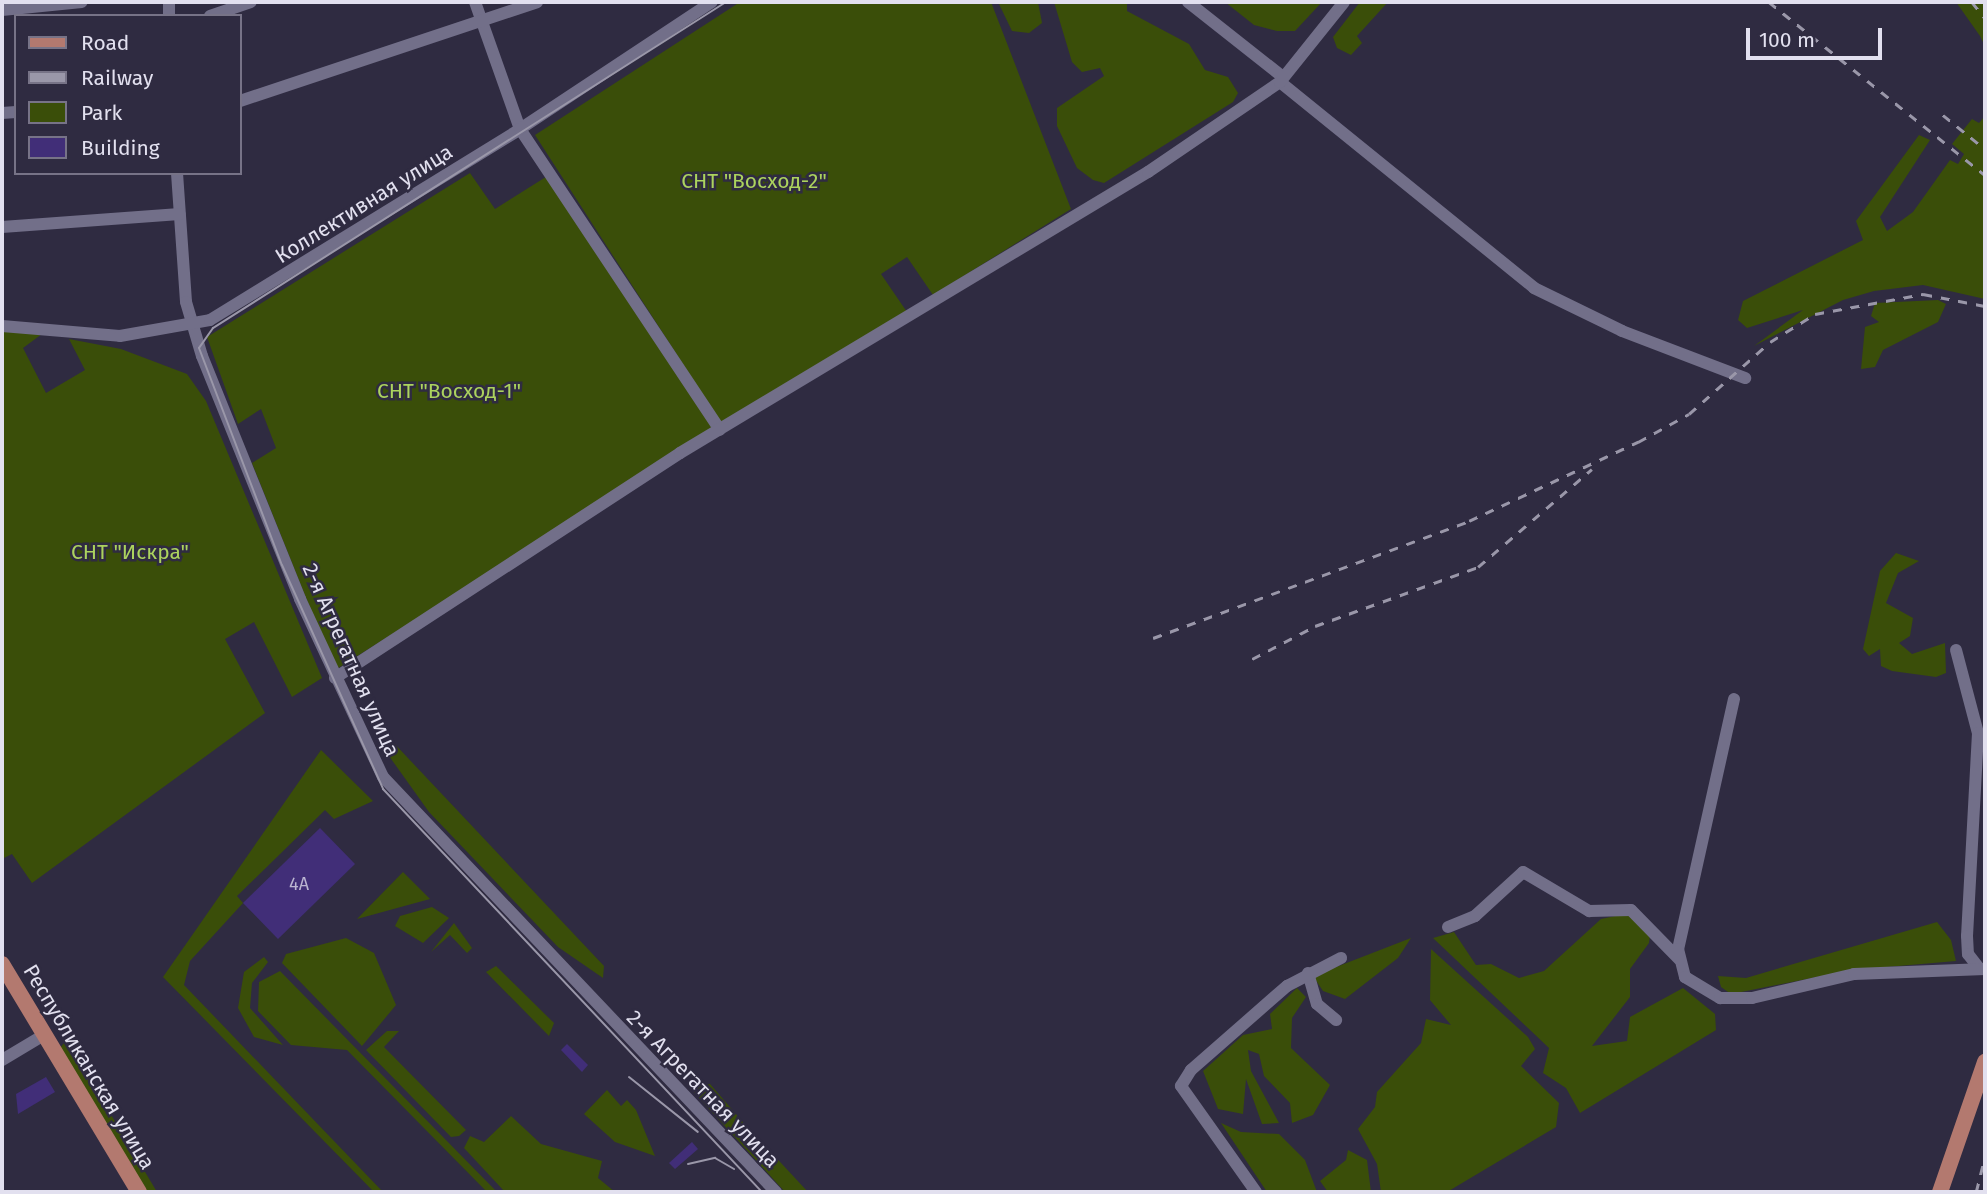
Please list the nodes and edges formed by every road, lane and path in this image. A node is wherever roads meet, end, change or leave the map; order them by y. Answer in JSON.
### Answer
{"nodes":[{"id":1,"x":82,"y":2,"type":"edge"},
{"id":2,"x":251,"y":2,"type":"edge"},
{"id":3,"x":475,"y":2,"type":"edge"},
{"id":4,"x":537,"y":2,"type":"edge"},
{"id":5,"x":712,"y":2,"type":"edge"},
{"id":6,"x":1188,"y":2,"type":"edge"},
{"id":7,"x":1344,"y":2,"type":"edge"},
{"id":8,"x":2,"y":10,"type":"edge"},
{"id":9,"x":216,"y":14,"type":"edge"},
{"id":10,"x":482,"y":21,"type":"junction"},
{"id":11,"x":1281,"y":80,"type":"junction"},
{"id":12,"x":242,"y":100,"type":"edge"},
{"id":13,"x":520,"y":129,"type":"junction"},
{"id":14,"x":177,"y":175,"type":"edge"},
{"id":15,"x":180,"y":214,"type":"junction"},
{"id":16,"x":2,"y":227,"type":"edge"},
{"id":17,"x":2,"y":326,"type":"edge"},
{"id":18,"x":195,"y":327,"type":"junction"},
{"id":19,"x":1745,"y":378,"type":"dead end"},
{"id":20,"x":720,"y":430,"type":"junction"},
{"id":21,"x":1956,"y":650,"type":"dead end"},
{"id":22,"x":335,"y":678,"type":"junction"},
{"id":23,"x":1734,"y":699,"type":"dead end"},
{"id":24,"x":1448,"y":927,"type":"dead end"},
{"id":25,"x":1340,"y":958,"type":"dead end"},
{"id":26,"x":1679,"y":959,"type":"junction"},
{"id":27,"x":2,"y":964,"type":"edge"},
{"id":28,"x":1982,"y":968,"type":"edge"},
{"id":29,"x":1308,"y":972,"type":"junction"},
{"id":30,"x":1336,"y":1020,"type":"dead end"},
{"id":31,"x":44,"y":1035,"type":"junction"},
{"id":32,"x":2,"y":1059,"type":"edge"},
{"id":33,"x":1985,"y":1062,"type":"edge"},
{"id":34,"x":139,"y":1192,"type":"edge"},
{"id":35,"x":776,"y":1192,"type":"edge"},
{"id":36,"x":1255,"y":1192,"type":"edge"},
{"id":37,"x":1940,"y":1192,"type":"edge"}],
"edges":[{"from":1,"to":8,"type":"street"},
{"from":2,"to":9,"type":"street"},
{"from":3,"to":10,"type":"street"},
{"from":4,"to":10,"type":"street"},
{"from":5,"to":13,"type":"street","name":"Коллективная улица"},
{"from":6,"to":11,"type":"street"},
{"from":7,"to":11,"type":"street"},
{"from":10,"to":12,"type":"street"},
{"from":10,"to":13,"type":"street"},
{"from":11,"to":19,"type":"street"},
{"from":11,"to":20,"type":"street"},
{"from":13,"to":18,"type":"street","name":"Коллективная улица"},
{"from":13,"to":20,"type":"street"},
{"from":14,"to":15,"type":"street","name":"2-я Агрегатная улица"},
{"from":15,"to":16,"type":"street"},
{"from":15,"to":18,"type":"street","name":"2-я Агрегатная улица"},
{"from":17,"to":18,"type":"street","name":"Коллективная улица"},
{"from":18,"to":22,"type":"street","name":"2-я Агрегатная улица"},
{"from":20,"to":22,"type":"street"},
{"from":21,"to":28,"type":"street"},
{"from":22,"to":35,"type":"street","name":"2-я Агрегатная улица"},
{"from":23,"to":26,"type":"street"},
{"from":24,"to":26,"type":"street"},
{"from":25,"to":29,"type":"street"},
{"from":26,"to":28,"type":"street"},
{"from":27,"to":31,"type":"main road","name":"Республиканская улица"},
{"from":29,"to":30,"type":"street"},
{"from":29,"to":36,"type":"street"},
{"from":31,"to":32,"type":"street"},
{"from":31,"to":34,"type":"main road","name":"Республиканская улица"},
{"from":33,"to":37,"type":"main road"}]}
